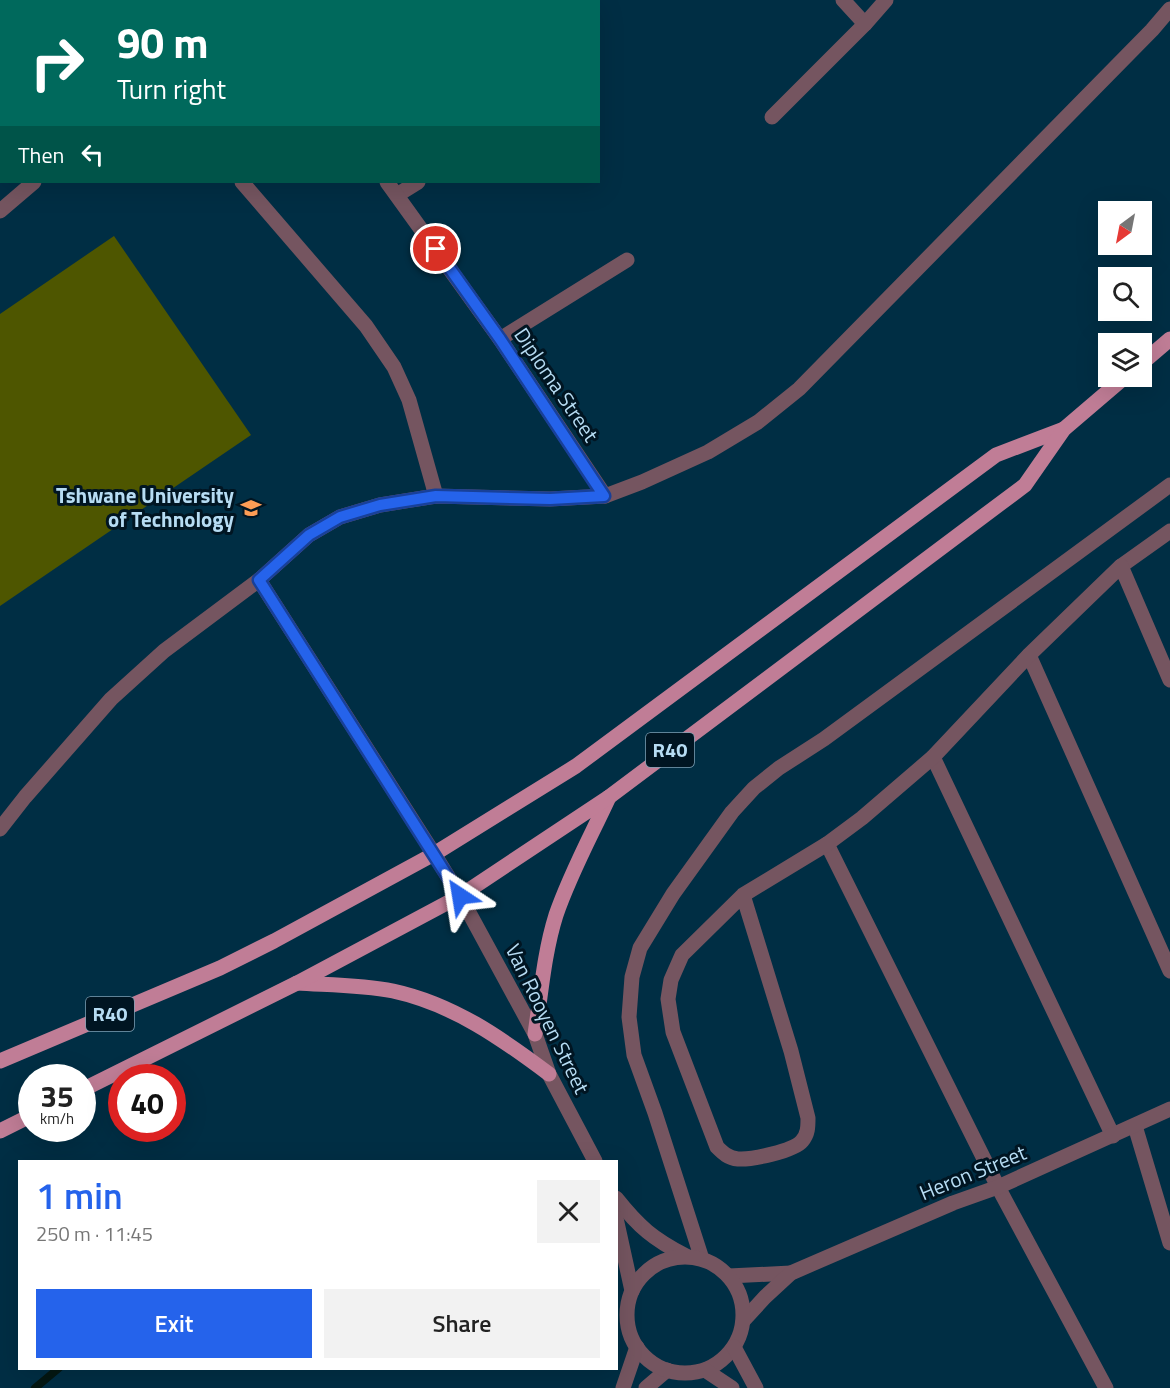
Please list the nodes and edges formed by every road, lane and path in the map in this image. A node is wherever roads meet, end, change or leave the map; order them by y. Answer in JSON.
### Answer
{"nodes":[{"id":1,"x":843,"y":0,"type":"edge"},
{"id":2,"x":886,"y":0,"type":"edge"},
{"id":3,"x":1170,"y":9,"type":"edge"},
{"id":4,"x":865,"y":24,"type":"junction"},
{"id":5,"x":772,"y":117,"type":"dead end"},
{"id":6,"x":33,"y":183,"type":"edge"},
{"id":7,"x":243,"y":183,"type":"edge"},
{"id":8,"x":388,"y":183,"type":"edge"},
{"id":9,"x":416,"y":183,"type":"edge"},
{"id":10,"x":397,"y":195,"type":"junction"},
{"id":11,"x":0,"y":211,"type":"edge"},
{"id":12,"x":627,"y":260,"type":"dead end"},
{"id":13,"x":500,"y":339,"type":"junction"},
{"id":14,"x":1170,"y":339,"type":"edge"},
{"id":15,"x":1152,"y":354,"type":"edge"},
{"id":16,"x":1113,"y":387,"type":"edge"},
{"id":17,"x":1064,"y":429,"type":"junction"},
{"id":18,"x":1170,"y":485,"type":"edge"},
{"id":19,"x":436,"y":496,"type":"junction"},
{"id":20,"x":604,"y":496,"type":"junction"},
{"id":21,"x":1170,"y":531,"type":"edge"},
{"id":22,"x":1121,"y":567,"type":"junction"},
{"id":23,"x":259,"y":580,"type":"junction"},
{"id":24,"x":1029,"y":655,"type":"junction"},
{"id":25,"x":1170,"y":680,"type":"edge"},
{"id":26,"x":933,"y":757,"type":"junction"},
{"id":27,"x":609,"y":797,"type":"junction"},
{"id":28,"x":0,"y":829,"type":"edge"},
{"id":29,"x":827,"y":844,"type":"junction"},
{"id":30,"x":434,"y":854,"type":"junction"},
{"id":31,"x":743,"y":895,"type":"junction"},
{"id":32,"x":460,"y":896,"type":"junction"},
{"id":33,"x":1170,"y":971,"type":"edge"},
{"id":34,"x":297,"y":983,"type":"junction"},
{"id":35,"x":535,"y":1034,"type":"junction"},
{"id":36,"x":0,"y":1061,"type":"edge"},
{"id":37,"x":549,"y":1074,"type":"junction"},
{"id":38,"x":96,"y":1083,"type":"edge"},
{"id":39,"x":1170,"y":1109,"type":"edge"},
{"id":40,"x":18,"y":1122,"type":"edge"},
{"id":41,"x":1135,"y":1126,"type":"junction"},
{"id":42,"x":0,"y":1131,"type":"edge"},
{"id":43,"x":1113,"y":1136,"type":"junction"},
{"id":44,"x":594,"y":1160,"type":"edge"},
{"id":45,"x":998,"y":1187,"type":"junction"},
{"id":46,"x":618,"y":1200,"type":"edge"},
{"id":47,"x":618,"y":1227,"type":"edge"},
{"id":48,"x":1170,"y":1243,"type":"edge"},
{"id":49,"x":686,"y":1256,"type":"junction"},
{"id":50,"x":702,"y":1259,"type":"junction"},
{"id":51,"x":791,"y":1273,"type":"junction"},
{"id":52,"x":729,"y":1276,"type":"junction"},
{"id":53,"x":632,"y":1291,"type":"junction"},
{"id":54,"x":743,"y":1321,"type":"junction"},
{"id":55,"x":637,"y":1347,"type":"junction"},
{"id":56,"x":734,"y":1347,"type":"junction"},
{"id":57,"x":667,"y":1370,"type":"junction"},
{"id":58,"x":705,"y":1370,"type":"junction"},
{"id":59,"x":623,"y":1388,"type":"edge"},
{"id":60,"x":646,"y":1388,"type":"edge"},
{"id":61,"x":732,"y":1388,"type":"edge"},
{"id":62,"x":756,"y":1388,"type":"edge"},
{"id":63,"x":1106,"y":1388,"type":"edge"}],
"edges":[{"from":1,"to":4,"type":"street"},
{"from":2,"to":4,"type":"street"},
{"from":3,"to":20,"type":"street"},
{"from":4,"to":5,"type":"street"},
{"from":6,"to":11,"type":"street"},
{"from":7,"to":19,"type":"street"},
{"from":8,"to":10,"type":"street","name":"Diploma Street"},
{"from":9,"to":10,"type":"street"},
{"from":10,"to":13,"type":"street","name":"Diploma Street"},
{"from":12,"to":13,"type":"street"},
{"from":13,"to":20,"type":"street","name":"Diploma Street"},
{"from":14,"to":15,"type":"main road"},
{"from":16,"to":17,"type":"main road","number":"R40"},
{"from":17,"to":27,"type":"main road","number":"R40"},
{"from":17,"to":30,"type":"main road","number":"R40"},
{"from":18,"to":50,"type":"street"},
{"from":19,"to":20,"type":"street"},
{"from":19,"to":23,"type":"street"},
{"from":21,"to":22,"type":"street"},
{"from":22,"to":24,"type":"street"},
{"from":22,"to":25,"type":"street"},
{"from":23,"to":28,"type":"street"},
{"from":23,"to":30,"type":"street","name":"Van Rooyen Street"},
{"from":24,"to":26,"type":"street"},
{"from":24,"to":33,"type":"street"},
{"from":26,"to":29,"type":"street"},
{"from":26,"to":43,"type":"street"},
{"from":27,"to":32,"type":"main road","number":"R40"},
{"from":27,"to":35,"type":"main road"},
{"from":29,"to":31,"type":"street"},
{"from":29,"to":45,"type":"street"},
{"from":30,"to":32,"type":"street","name":"Van Rooyen Street"},
{"from":30,"to":36,"type":"main road","number":"R40"},
{"from":31,"to":31,"type":"street"},
{"from":32,"to":34,"type":"main road","number":"R40"},
{"from":32,"to":35,"type":"street","name":"Van Rooyen Street"},
{"from":34,"to":37,"type":"main road"},
{"from":34,"to":38,"type":"main road","number":"R40"},
{"from":35,"to":37,"type":"street","name":"Van Rooyen Street"},
{"from":37,"to":44,"type":"street","name":"Van Rooyen Street"},
{"from":39,"to":41,"type":"street","name":"Heron Street"},
{"from":40,"to":42,"type":"main road"},
{"from":41,"to":43,"type":"street","name":"Heron Street"},
{"from":41,"to":48,"type":"street"},
{"from":43,"to":45,"type":"street","name":"Heron Street"},
{"from":45,"to":51,"type":"street","name":"Heron Street"},
{"from":45,"to":63,"type":"street"},
{"from":46,"to":49,"type":"street"},
{"from":47,"to":53,"type":"street"},
{"from":49,"to":50,"type":"street"},
{"from":49,"to":53,"type":"street"},
{"from":50,"to":52,"type":"street"},
{"from":51,"to":52,"type":"street","name":"Heron Street"},
{"from":51,"to":54,"type":"street","name":"Heron Street"},
{"from":52,"to":54,"type":"street"},
{"from":53,"to":55,"type":"street"},
{"from":54,"to":56,"type":"street"},
{"from":55,"to":57,"type":"street"},
{"from":55,"to":59,"type":"street"},
{"from":56,"to":58,"type":"street"},
{"from":56,"to":62,"type":"street"},
{"from":57,"to":58,"type":"street"},
{"from":57,"to":60,"type":"street"},
{"from":58,"to":61,"type":"street"}]}
